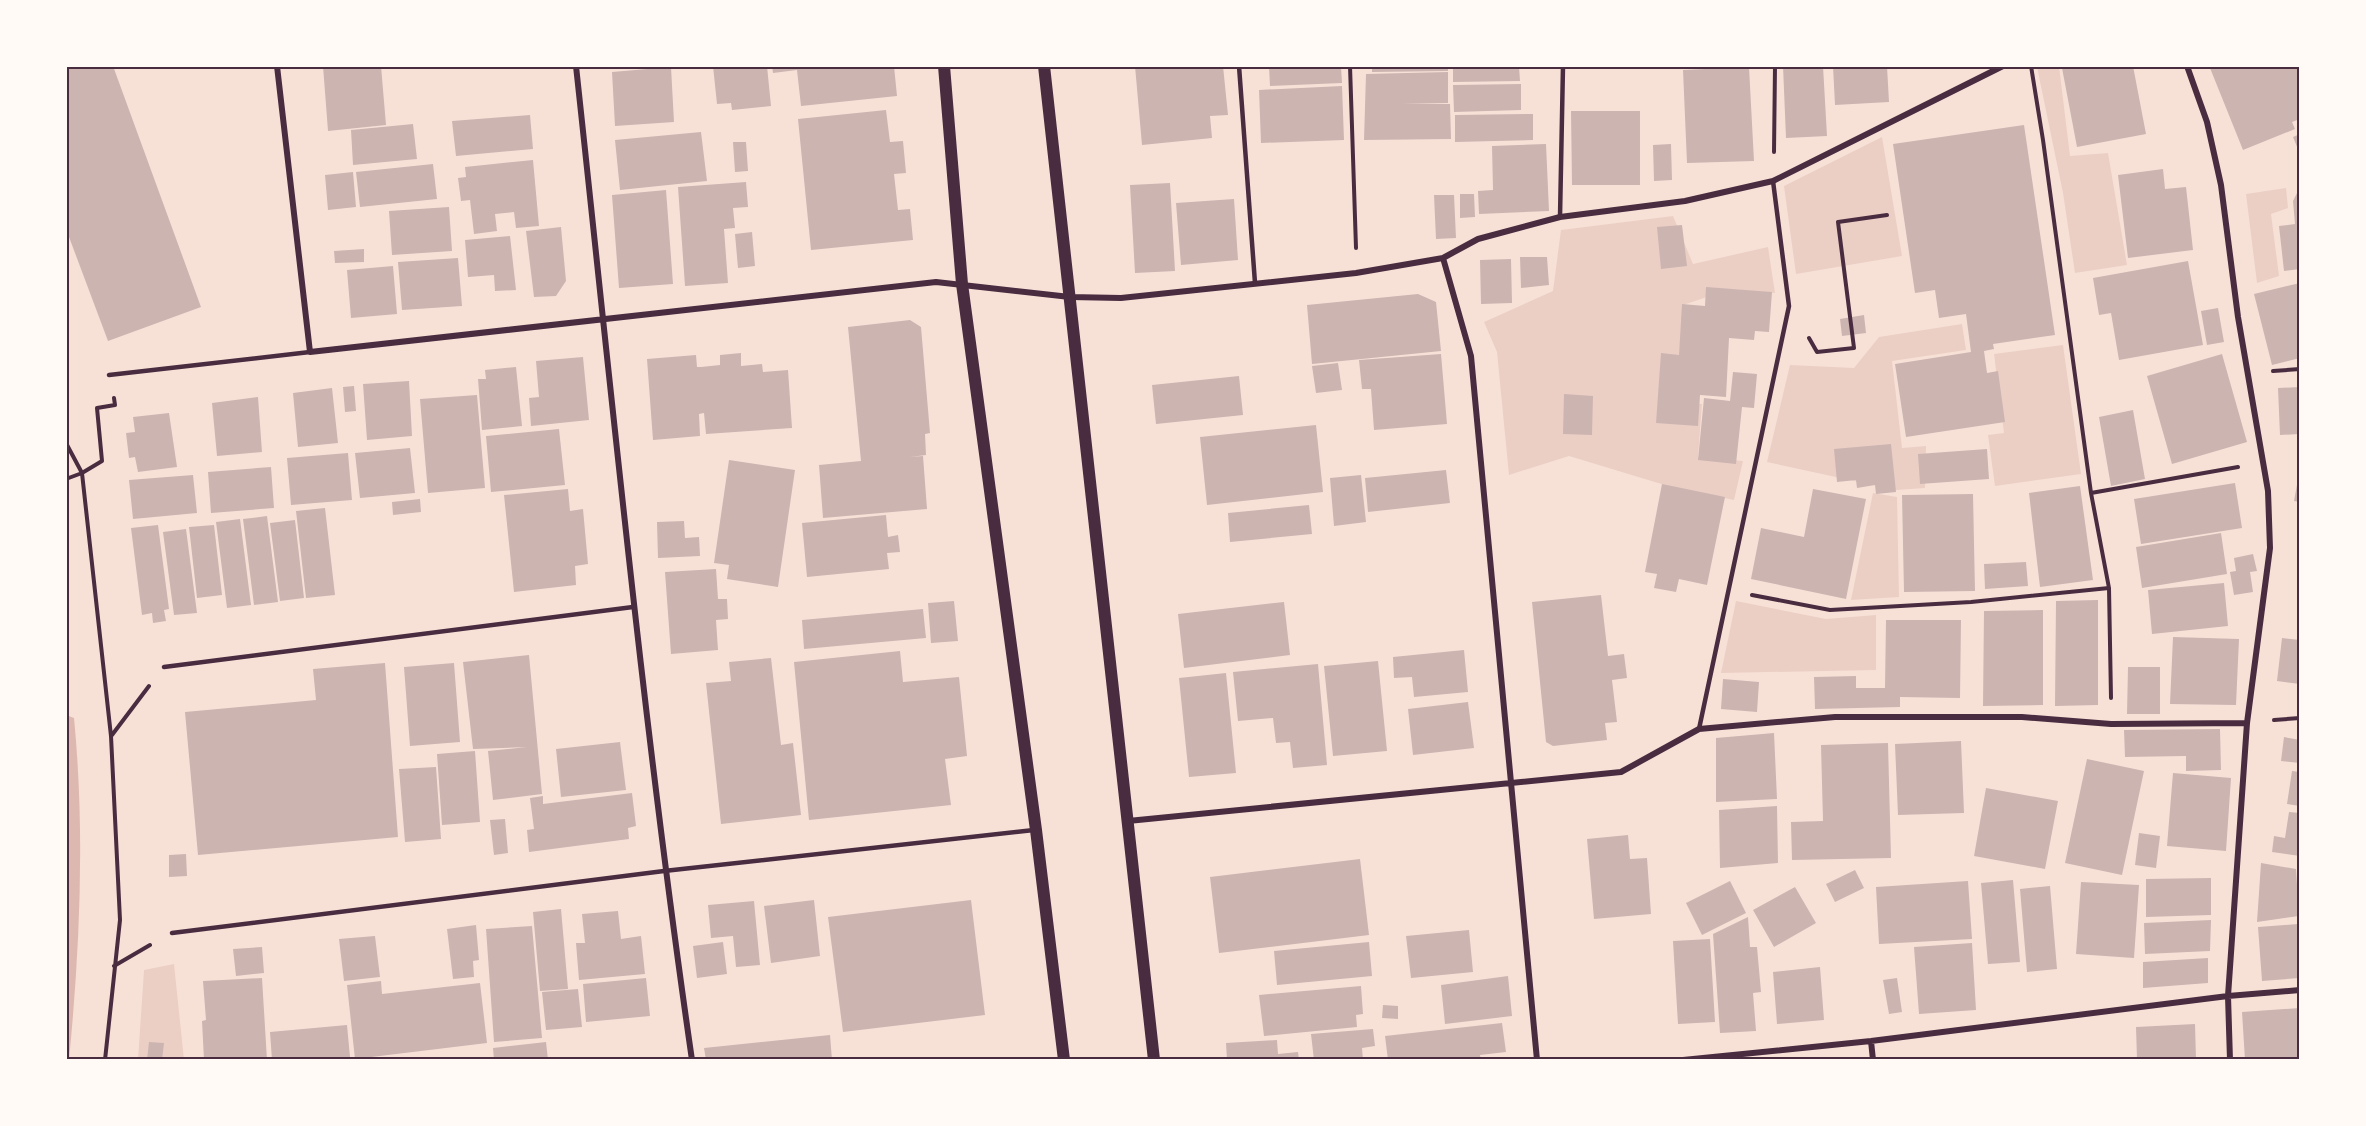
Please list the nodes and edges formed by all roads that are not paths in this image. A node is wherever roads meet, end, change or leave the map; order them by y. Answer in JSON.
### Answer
{"nodes":[{"id":1,"x":277,"y":66,"type":"edge"},
{"id":2,"x":576,"y":66,"type":"edge"},
{"id":3,"x":944,"y":66,"type":"edge"},
{"id":4,"x":1044,"y":66,"type":"edge"},
{"id":5,"x":1239,"y":66,"type":"edge"},
{"id":6,"x":1563,"y":66,"type":"edge"},
{"id":7,"x":2003,"y":66,"type":"edge"},
{"id":8,"x":2187,"y":66,"type":"edge"},
{"id":9,"x":1773,"y":181,"type":"junction"},
{"id":10,"x":1560,"y":217,"type":"junction"},
{"id":11,"x":1443,"y":258,"type":"junction"},
{"id":12,"x":1255,"y":283,"type":"junction"},
{"id":13,"x":962,"y":284,"type":"junction"},
{"id":14,"x":1070,"y":297,"type":"junction"},
{"id":15,"x":604,"y":320,"type":"junction"},
{"id":16,"x":310,"y":352,"type":"junction"},
{"id":17,"x":109,"y":375,"type":"road end"},
{"id":18,"x":633,"y":607,"type":"junction"},
{"id":19,"x":164,"y":667,"type":"road end"},
{"id":20,"x":2247,"y":723,"type":"junction"},
{"id":21,"x":1699,"y":729,"type":"junction"},
{"id":22,"x":1511,"y":782,"type":"junction"},
{"id":23,"x":1127,"y":821,"type":"junction"},
{"id":24,"x":1036,"y":830,"type":"junction"},
{"id":25,"x":664,"y":871,"type":"junction"},
{"id":26,"x":172,"y":933,"type":"road end"},
{"id":27,"x":2300,"y":990,"type":"edge"},
{"id":28,"x":2228,"y":996,"type":"junction"},
{"id":29,"x":1871,"y":1041,"type":"junction"},
{"id":30,"x":692,"y":1060,"type":"edge"},
{"id":31,"x":1064,"y":1060,"type":"edge"},
{"id":32,"x":1154,"y":1060,"type":"edge"},
{"id":33,"x":1537,"y":1060,"type":"edge"},
{"id":34,"x":1683,"y":1060,"type":"edge"},
{"id":35,"x":1873,"y":1060,"type":"edge"},
{"id":36,"x":2230,"y":1060,"type":"edge"}],
"edges":[{"from":1,"to":16,"type":"street"},
{"from":2,"to":15,"type":"street"},
{"from":3,"to":13,"type":"main road"},
{"from":4,"to":14,"type":"main road"},
{"from":5,"to":12,"type":"lane"},
{"from":6,"to":10,"type":"lane"},
{"from":7,"to":9,"type":"street"},
{"from":8,"to":20,"type":"street"},
{"from":9,"to":10,"type":"street"},
{"from":9,"to":21,"type":"lane"},
{"from":10,"to":11,"type":"street"},
{"from":11,"to":12,"type":"street"},
{"from":11,"to":22,"type":"street"},
{"from":12,"to":14,"type":"street"},
{"from":13,"to":14,"type":"street"},
{"from":13,"to":15,"type":"street"},
{"from":13,"to":24,"type":"main road"},
{"from":14,"to":23,"type":"main road"},
{"from":15,"to":16,"type":"street"},
{"from":15,"to":18,"type":"street"},
{"from":16,"to":17,"type":"lane"},
{"from":18,"to":19,"type":"lane"},
{"from":18,"to":25,"type":"street"},
{"from":20,"to":21,"type":"street"},
{"from":20,"to":28,"type":"street"},
{"from":21,"to":22,"type":"street"},
{"from":22,"to":23,"type":"street"},
{"from":22,"to":33,"type":"street"},
{"from":23,"to":32,"type":"main road"},
{"from":24,"to":25,"type":"lane"},
{"from":24,"to":31,"type":"main road"},
{"from":25,"to":26,"type":"lane"},
{"from":25,"to":30,"type":"street"},
{"from":27,"to":28,"type":"street"},
{"from":28,"to":29,"type":"street"},
{"from":28,"to":36,"type":"street"},
{"from":29,"to":34,"type":"street"},
{"from":29,"to":35,"type":"street"}]}
